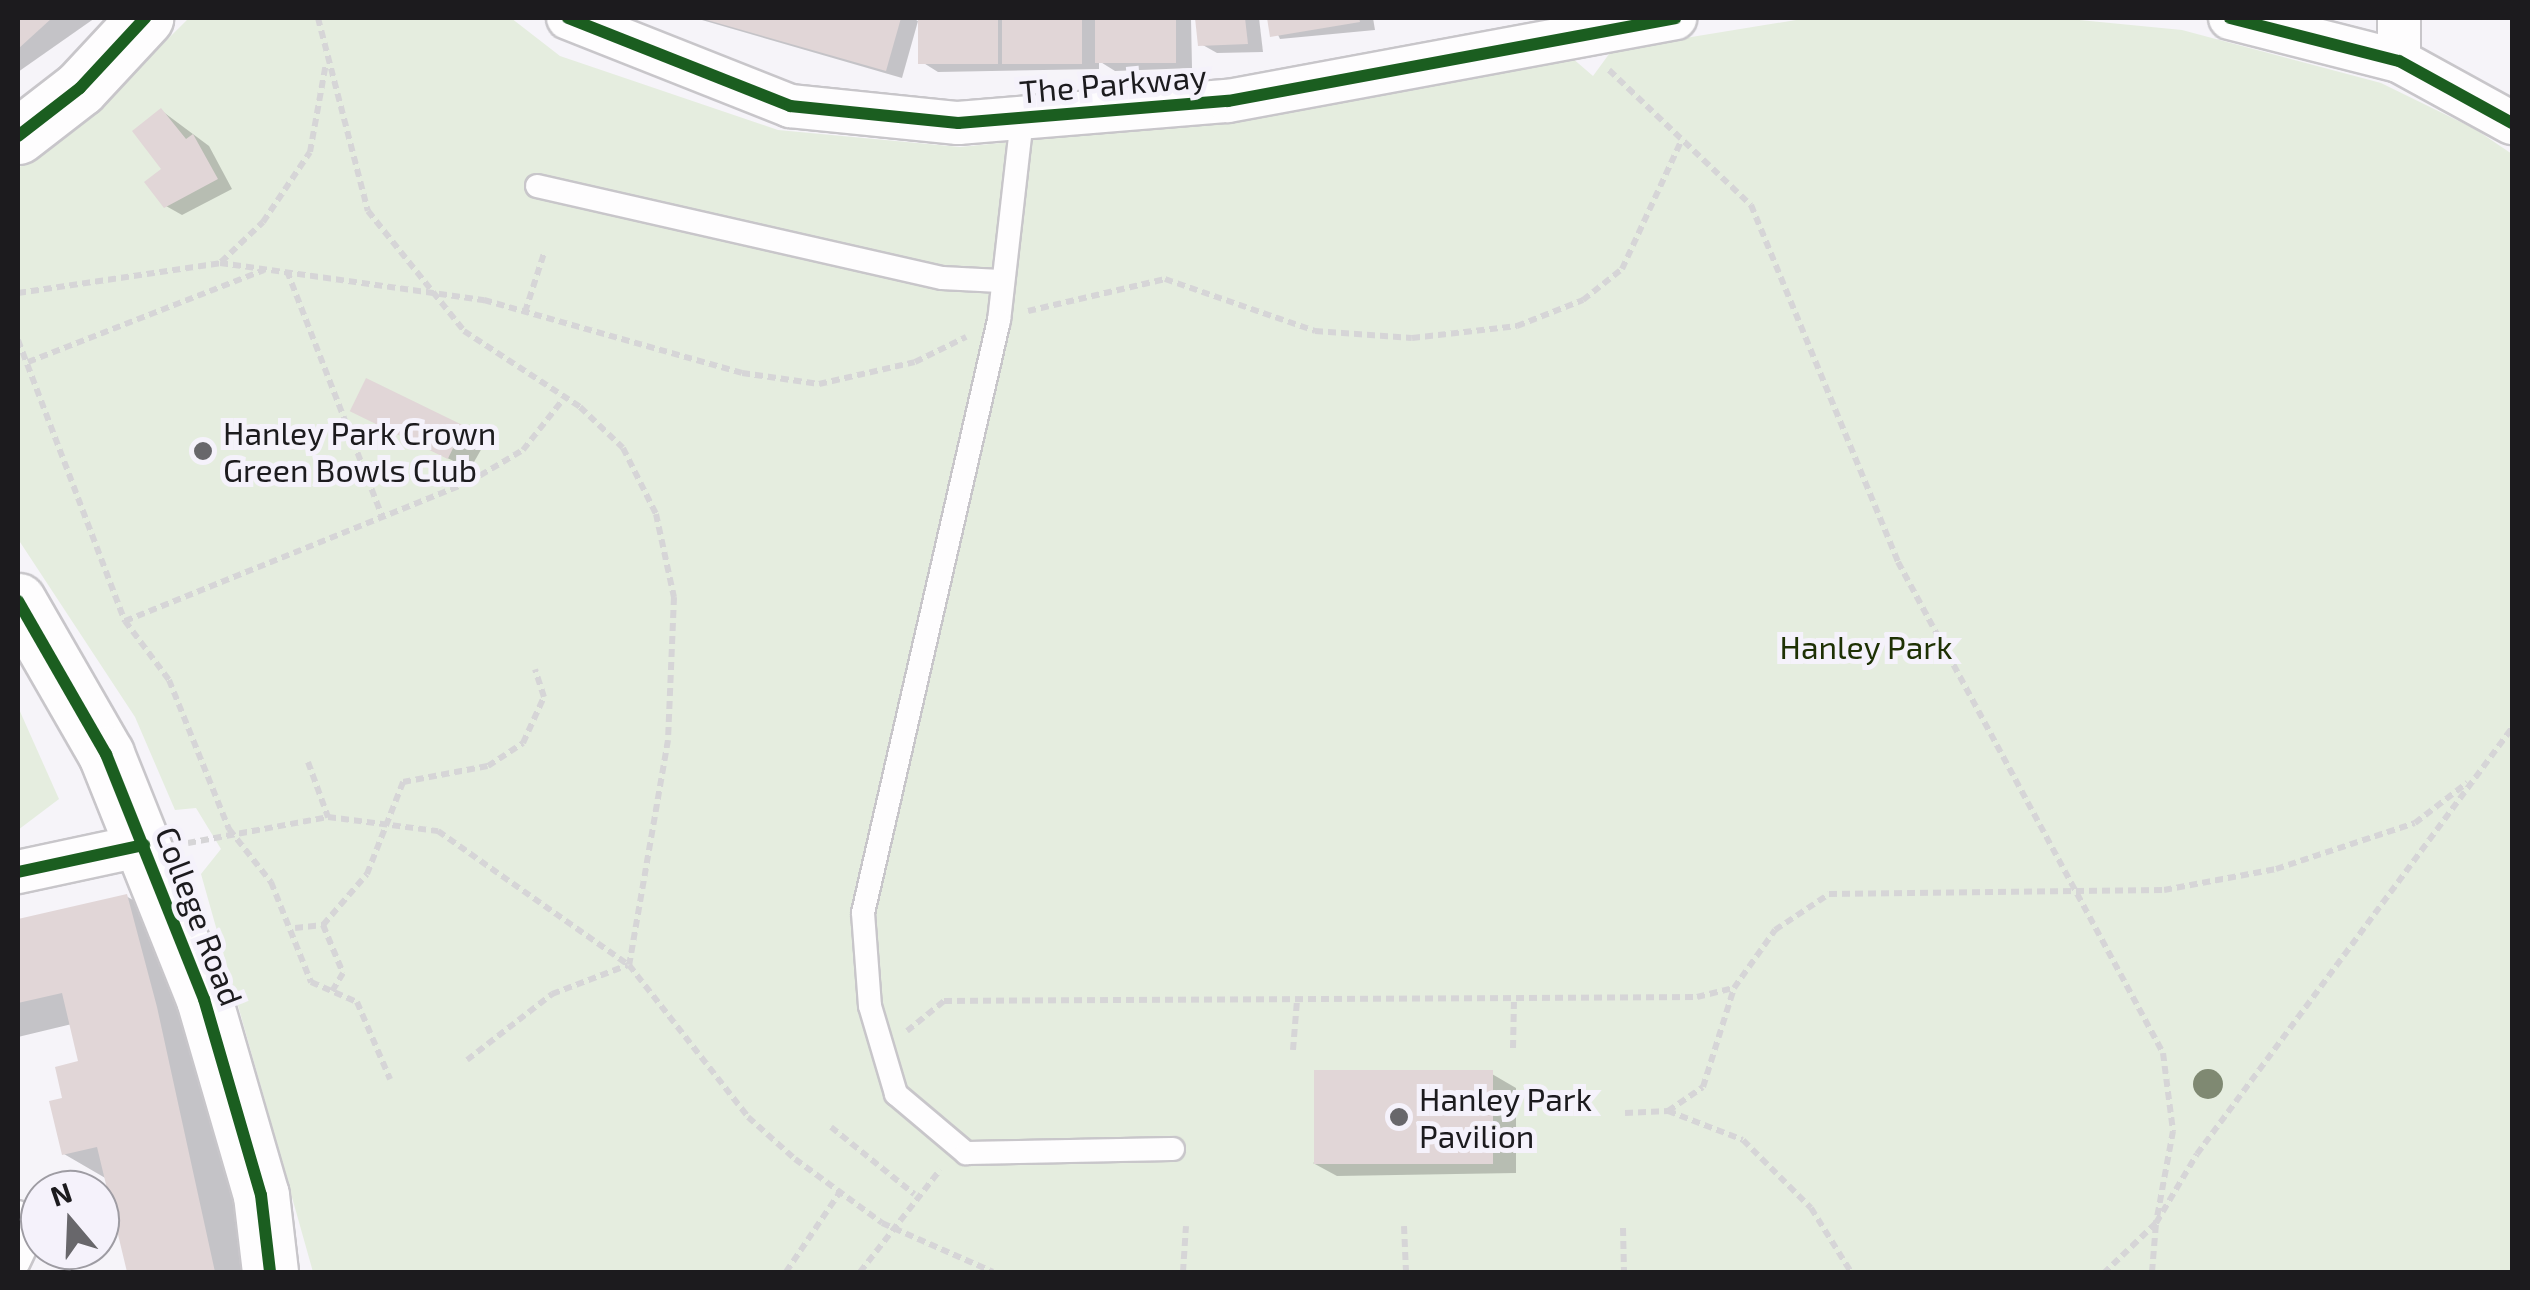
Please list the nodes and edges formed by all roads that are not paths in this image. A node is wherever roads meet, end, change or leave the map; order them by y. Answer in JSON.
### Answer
{"nodes":[{"id":1,"x":145,"y":18,"type":"edge"},
{"id":2,"x":568,"y":18,"type":"edge"},
{"id":3,"x":1462,"y":18,"type":"edge"},
{"id":4,"x":1674,"y":18,"type":"edge"},
{"id":5,"x":2230,"y":18,"type":"edge"},
{"id":6,"x":2399,"y":18,"type":"edge"},
{"id":7,"x":1489,"y":50,"type":"junction"},
{"id":8,"x":2398,"y":61,"type":"junction"},
{"id":9,"x":1022,"y":120,"type":"junction"},
{"id":10,"x":2512,"y":124,"type":"edge"},
{"id":11,"x":18,"y":136,"type":"edge"},
{"id":12,"x":537,"y":186,"type":"dead end"},
{"id":13,"x":1000,"y":281,"type":"junction"},
{"id":14,"x":18,"y":601,"type":"edge"},
{"id":15,"x":147,"y":850,"type":"junction"},
{"id":16,"x":18,"y":872,"type":"edge"},
{"id":17,"x":1173,"y":1149,"type":"dead end"},
{"id":18,"x":18,"y":1212,"type":"edge"},
{"id":19,"x":18,"y":1264,"type":"edge"},
{"id":20,"x":270,"y":1272,"type":"edge"}],
"edges":[{"from":1,"to":11,"type":"street"},
{"from":2,"to":9,"type":"street","name":"The Parkway"},
{"from":3,"to":7,"type":"street"},
{"from":4,"to":7,"type":"street","name":"The Parkway"},
{"from":5,"to":8,"type":"street"},
{"from":6,"to":8,"type":"street"},
{"from":7,"to":9,"type":"street","name":"The Parkway"},
{"from":8,"to":10,"type":"street"},
{"from":9,"to":13,"type":"lane"},
{"from":12,"to":13,"type":"lane"},
{"from":13,"to":17,"type":"lane"},
{"from":14,"to":15,"type":"street","name":"College Road"},
{"from":15,"to":16,"type":"street"},
{"from":15,"to":20,"type":"street","name":"College Road"},
{"from":18,"to":19,"type":"lane"}]}
